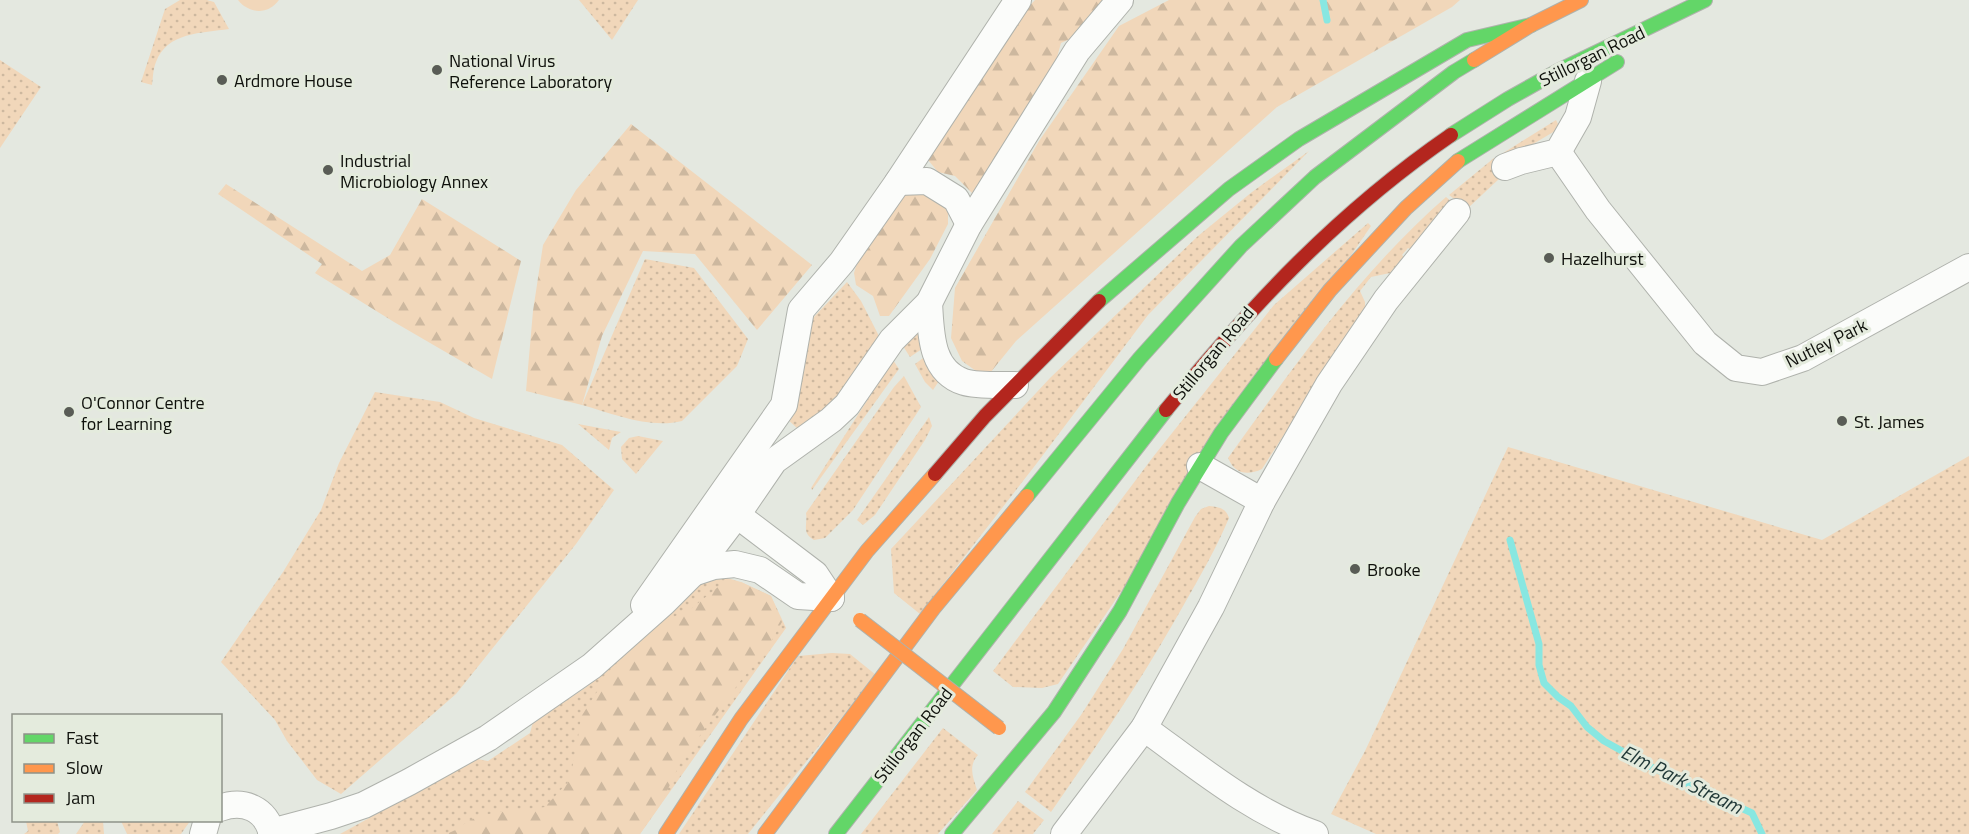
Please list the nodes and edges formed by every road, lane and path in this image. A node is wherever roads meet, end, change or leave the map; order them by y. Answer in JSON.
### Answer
{"nodes":[{"id":1,"x":1017,"y":0,"type":"edge"},
{"id":2,"x":1120,"y":0,"type":"edge"},
{"id":3,"x":1581,"y":0,"type":"edge"},
{"id":4,"x":1705,"y":0,"type":"edge"},
{"id":5,"x":1682,"y":12,"type":"junction"},
{"id":6,"x":1531,"y":25,"type":"junction"},
{"id":7,"x":1588,"y":81,"type":"junction"},
{"id":8,"x":1558,"y":153,"type":"junction"},
{"id":9,"x":1505,"y":167,"type":"dead end"},
{"id":10,"x":898,"y":182,"type":"junction"},
{"id":11,"x":1457,"y":212,"type":"dead end"},
{"id":12,"x":969,"y":224,"type":"junction"},
{"id":13,"x":1969,"y":267,"type":"edge"},
{"id":14,"x":928,"y":303,"type":"junction"},
{"id":15,"x":1015,"y":386,"type":"junction"},
{"id":16,"x":1200,"y":466,"type":"junction"},
{"id":17,"x":1262,"y":501,"type":"junction"},
{"id":18,"x":706,"y":514,"type":"junction"},
{"id":19,"x":737,"y":515,"type":"junction"},
{"id":20,"x":693,"y":573,"type":"junction"},
{"id":21,"x":840,"y":604,"type":"junction"},
{"id":22,"x":619,"y":642,"type":"junction"},
{"id":23,"x":1144,"y":728,"type":"junction"},
{"id":24,"x":1011,"y":738,"type":"junction"},
{"id":25,"x":222,"y":807,"type":"edge"},
{"id":26,"x":272,"y":833,"type":"edge"},
{"id":27,"x":666,"y":834,"type":"edge"},
{"id":28,"x":765,"y":834,"type":"edge"},
{"id":29,"x":836,"y":834,"type":"edge"},
{"id":30,"x":952,"y":834,"type":"edge"},
{"id":31,"x":1064,"y":834,"type":"edge"},
{"id":32,"x":1315,"y":834,"type":"edge"}],
"edges":[{"from":1,"to":10,"type":"street"},
{"from":2,"to":12,"type":"street"},
{"from":3,"to":6,"type":"main road"},
{"from":4,"to":5,"type":"main road","name":"Stillorgan Road"},
{"from":5,"to":7,"type":"main road"},
{"from":5,"to":29,"type":"main road","name":"Stillorgan Road"},
{"from":6,"to":15,"type":"main road"},
{"from":6,"to":28,"type":"main road"},
{"from":7,"to":8,"type":"street"},
{"from":7,"to":16,"type":"main road"},
{"from":8,"to":9,"type":"street"},
{"from":8,"to":13,"type":"street","name":"Nutley Park"},
{"from":10,"to":12,"type":"street"},
{"from":10,"to":18,"type":"street"},
{"from":11,"to":17,"type":"street"},
{"from":12,"to":14,"type":"street"},
{"from":14,"to":15,"type":"street"},
{"from":14,"to":19,"type":"street"},
{"from":15,"to":21,"type":"main road"},
{"from":16,"to":17,"type":"street"},
{"from":16,"to":24,"type":"main road"},
{"from":17,"to":23,"type":"street"},
{"from":18,"to":19,"type":"street"},
{"from":18,"to":22,"type":"street"},
{"from":19,"to":20,"type":"street"},
{"from":19,"to":21,"type":"street"},
{"from":20,"to":21,"type":"street"},
{"from":20,"to":22,"type":"street"},
{"from":21,"to":24,"type":"main road","bridge":true},
{"from":21,"to":27,"type":"main road"},
{"from":22,"to":26,"type":"street"},
{"from":23,"to":31,"type":"street"},
{"from":23,"to":32,"type":"street"},
{"from":24,"to":30,"type":"main road"},
{"from":25,"to":26,"type":"street"}]}
